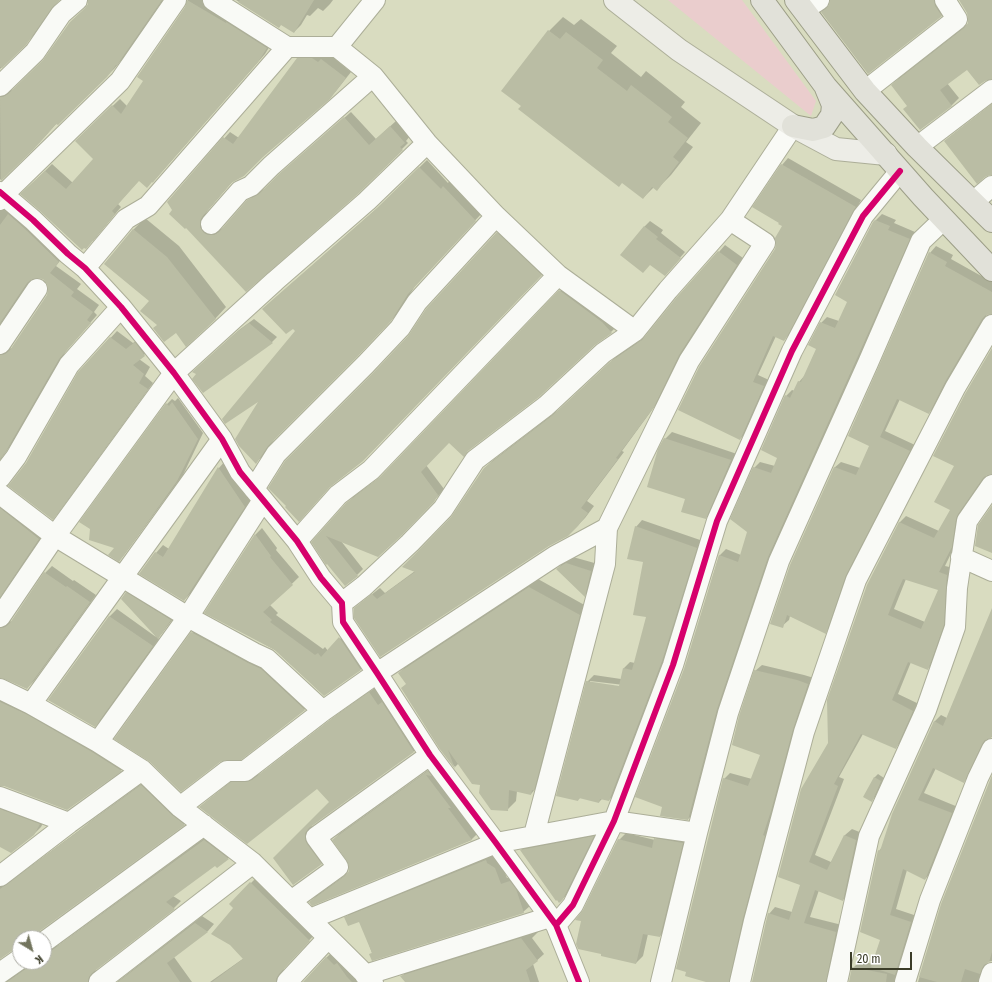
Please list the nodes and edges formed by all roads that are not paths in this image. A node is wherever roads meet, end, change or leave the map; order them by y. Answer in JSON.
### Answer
{"nodes":[{"id":1,"x":77,"y":0,"type":"edge"},
{"id":2,"x":176,"y":0,"type":"edge"},
{"id":3,"x":213,"y":0,"type":"edge"},
{"id":4,"x":375,"y":0,"type":"edge"},
{"id":5,"x":615,"y":0,"type":"edge"},
{"id":6,"x":762,"y":0,"type":"edge"},
{"id":7,"x":946,"y":0,"type":"edge"},
{"id":8,"x":806,"y":3,"type":"edge"},
{"id":9,"x":337,"y":46,"type":"junction"},
{"id":10,"x":287,"y":47,"type":"junction"},
{"id":11,"x":373,"y":76,"type":"junction"},
{"id":12,"x":0,"y":86,"type":"edge"},
{"id":13,"x":826,"y":86,"type":"junction"},
{"id":14,"x":992,"y":90,"type":"edge"},
{"id":15,"x":865,"y":91,"type":"junction"},
{"id":16,"x":793,"y":126,"type":"junction"},
{"id":17,"x":427,"y":142,"type":"junction"},
{"id":18,"x":917,"y":147,"type":"junction"},
{"id":19,"x":886,"y":154,"type":"junction"},
{"id":20,"x":900,"y":170,"type":"junction"},
{"id":21,"x":992,"y":186,"type":"edge"},
{"id":22,"x":1,"y":195,"type":"edge"},
{"id":23,"x":973,"y":202,"type":"junction"},
{"id":24,"x":496,"y":216,"type":"junction"},
{"id":25,"x":944,"y":219,"type":"junction"},
{"id":26,"x":730,"y":220,"type":"junction"},
{"id":27,"x":992,"y":221,"type":"edge"},
{"id":28,"x":211,"y":224,"type":"dead end"},
{"id":29,"x":85,"y":268,"type":"junction"},
{"id":30,"x":992,"y":270,"type":"edge"},
{"id":31,"x":558,"y":274,"type":"junction"},
{"id":32,"x":37,"y":289,"type":"dead end"},
{"id":33,"x":121,"y":307,"type":"junction"},
{"id":34,"x":992,"y":325,"type":"edge"},
{"id":35,"x":635,"y":331,"type":"junction"},
{"id":36,"x":0,"y":344,"type":"edge"},
{"id":37,"x":174,"y":373,"type":"junction"},
{"id":38,"x":222,"y":439,"type":"junction"},
{"id":39,"x":0,"y":478,"type":"edge"},
{"id":40,"x":992,"y":485,"type":"edge"},
{"id":41,"x":0,"y":494,"type":"edge"},
{"id":42,"x":259,"y":494,"type":"junction"},
{"id":43,"x":607,"y":528,"type":"junction"},
{"id":44,"x":55,"y":536,"type":"junction"},
{"id":45,"x":297,"y":541,"type":"junction"},
{"id":46,"x":961,"y":557,"type":"junction"},
{"id":47,"x":992,"y":571,"type":"edge"},
{"id":48,"x":122,"y":577,"type":"junction"},
{"id":49,"x":342,"y":603,"type":"junction"},
{"id":50,"x":0,"y":617,"type":"edge"},
{"id":51,"x":188,"y":617,"type":"junction"},
{"id":52,"x":378,"y":673,"type":"junction"},
{"id":53,"x":0,"y":689,"type":"edge"},
{"id":54,"x":31,"y":704,"type":"junction"},
{"id":55,"x":323,"y":712,"type":"junction"},
{"id":56,"x":98,"y":742,"type":"junction"},
{"id":57,"x":992,"y":749,"type":"edge"},
{"id":58,"x":430,"y":755,"type":"junction"},
{"id":59,"x":142,"y":770,"type":"junction"},
{"id":60,"x":0,"y":797,"type":"edge"},
{"id":61,"x":180,"y":807,"type":"junction"},
{"id":62,"x":614,"y":821,"type":"junction"},
{"id":63,"x":69,"y":823,"type":"junction"},
{"id":64,"x":204,"y":825,"type":"junction"},
{"id":65,"x":697,"y":833,"type":"junction"},
{"id":66,"x":534,"y":835,"type":"junction"},
{"id":67,"x":496,"y":842,"type":"junction"},
{"id":68,"x":253,"y":864,"type":"junction"},
{"id":69,"x":0,"y":876,"type":"edge"},
{"id":70,"x":291,"y":901,"type":"junction"},
{"id":71,"x":310,"y":920,"type":"junction"},
{"id":72,"x":553,"y":921,"type":"junction"},
{"id":73,"x":52,"y":936,"type":"edge"},
{"id":74,"x":328,"y":938,"type":"junction"},
{"id":75,"x":12,"y":965,"type":"edge"},
{"id":76,"x":0,"y":973,"type":"edge"},
{"id":77,"x":992,"y":973,"type":"edge"},
{"id":78,"x":369,"y":978,"type":"edge"},
{"id":79,"x":99,"y":982,"type":"edge"},
{"id":80,"x":287,"y":982,"type":"edge"},
{"id":81,"x":579,"y":982,"type":"edge"},
{"id":82,"x":661,"y":982,"type":"edge"},
{"id":83,"x":740,"y":982,"type":"edge"},
{"id":84,"x":837,"y":982,"type":"edge"},
{"id":85,"x":905,"y":982,"type":"edge"},
{"id":86,"x":989,"y":982,"type":"edge"}],
"edges":[{"from":1,"to":12,"type":"street"},
{"from":2,"to":22,"type":"street"},
{"from":3,"to":10,"type":"street"},
{"from":4,"to":9,"type":"street"},
{"from":5,"to":16,"type":"street"},
{"from":6,"to":13,"type":"main road"},
{"from":7,"to":15,"type":"street"},
{"from":8,"to":15,"type":"main road"},
{"from":9,"to":10,"type":"street"},
{"from":9,"to":11,"type":"street"},
{"from":10,"to":29,"type":"street"},
{"from":11,"to":17,"type":"street"},
{"from":11,"to":28,"type":"street"},
{"from":13,"to":16,"type":"main road"},
{"from":13,"to":19,"type":"main road"},
{"from":14,"to":18,"type":"street"},
{"from":15,"to":18,"type":"main road"},
{"from":16,"to":19,"type":"street"},
{"from":16,"to":26,"type":"street"},
{"from":17,"to":24,"type":"street"},
{"from":17,"to":37,"type":"street"},
{"from":18,"to":23,"type":"main road"},
{"from":19,"to":20,"type":"main road"},
{"from":20,"to":25,"type":"main road"},
{"from":20,"to":62,"type":"street"},
{"from":21,"to":23,"type":"street"},
{"from":22,"to":29,"type":"street"},
{"from":23,"to":27,"type":"main road"},
{"from":24,"to":31,"type":"street"},
{"from":24,"to":42,"type":"street"},
{"from":25,"to":30,"type":"main road"},
{"from":25,"to":65,"type":"street"},
{"from":26,"to":35,"type":"street"},
{"from":26,"to":43,"type":"street"},
{"from":29,"to":33,"type":"street"},
{"from":31,"to":35,"type":"street"},
{"from":31,"to":45,"type":"street"},
{"from":32,"to":36,"type":"street"},
{"from":33,"to":37,"type":"street"},
{"from":33,"to":39,"type":"street"},
{"from":34,"to":83,"type":"street"},
{"from":35,"to":49,"type":"street"},
{"from":37,"to":38,"type":"street"},
{"from":37,"to":44,"type":"street"},
{"from":38,"to":42,"type":"street"},
{"from":38,"to":48,"type":"street"},
{"from":40,"to":46,"type":"street"},
{"from":41,"to":44,"type":"street"},
{"from":42,"to":45,"type":"street"},
{"from":42,"to":51,"type":"street"},
{"from":43,"to":52,"type":"street"},
{"from":43,"to":66,"type":"street"},
{"from":44,"to":48,"type":"street"},
{"from":44,"to":50,"type":"street"},
{"from":45,"to":49,"type":"street"},
{"from":46,"to":47,"type":"street"},
{"from":46,"to":84,"type":"street"},
{"from":48,"to":51,"type":"street"},
{"from":48,"to":54,"type":"street"},
{"from":49,"to":52,"type":"street"},
{"from":51,"to":55,"type":"street"},
{"from":51,"to":56,"type":"street"},
{"from":52,"to":55,"type":"street"},
{"from":52,"to":58,"type":"street"},
{"from":53,"to":54,"type":"street"},
{"from":54,"to":56,"type":"street"},
{"from":55,"to":61,"type":"street"},
{"from":56,"to":59,"type":"street"},
{"from":57,"to":85,"type":"street"},
{"from":58,"to":67,"type":"street"},
{"from":58,"to":70,"type":"street"},
{"from":59,"to":61,"type":"street"},
{"from":59,"to":63,"type":"street"},
{"from":60,"to":63,"type":"street"},
{"from":61,"to":64,"type":"street"},
{"from":62,"to":65,"type":"street"},
{"from":62,"to":66,"type":"street"},
{"from":62,"to":72,"type":"street"},
{"from":63,"to":69,"type":"street"},
{"from":64,"to":68,"type":"street"},
{"from":64,"to":73,"type":"street"},
{"from":65,"to":82,"type":"street"},
{"from":66,"to":67,"type":"street"},
{"from":67,"to":71,"type":"street"},
{"from":67,"to":72,"type":"street"},
{"from":68,"to":70,"type":"street"},
{"from":68,"to":79,"type":"street"},
{"from":70,"to":71,"type":"street"},
{"from":71,"to":74,"type":"street"},
{"from":72,"to":78,"type":"street"},
{"from":72,"to":81,"type":"street"},
{"from":74,"to":78,"type":"street"},
{"from":74,"to":80,"type":"street"},
{"from":75,"to":76,"type":"street"},
{"from":77,"to":86,"type":"street"}]}
